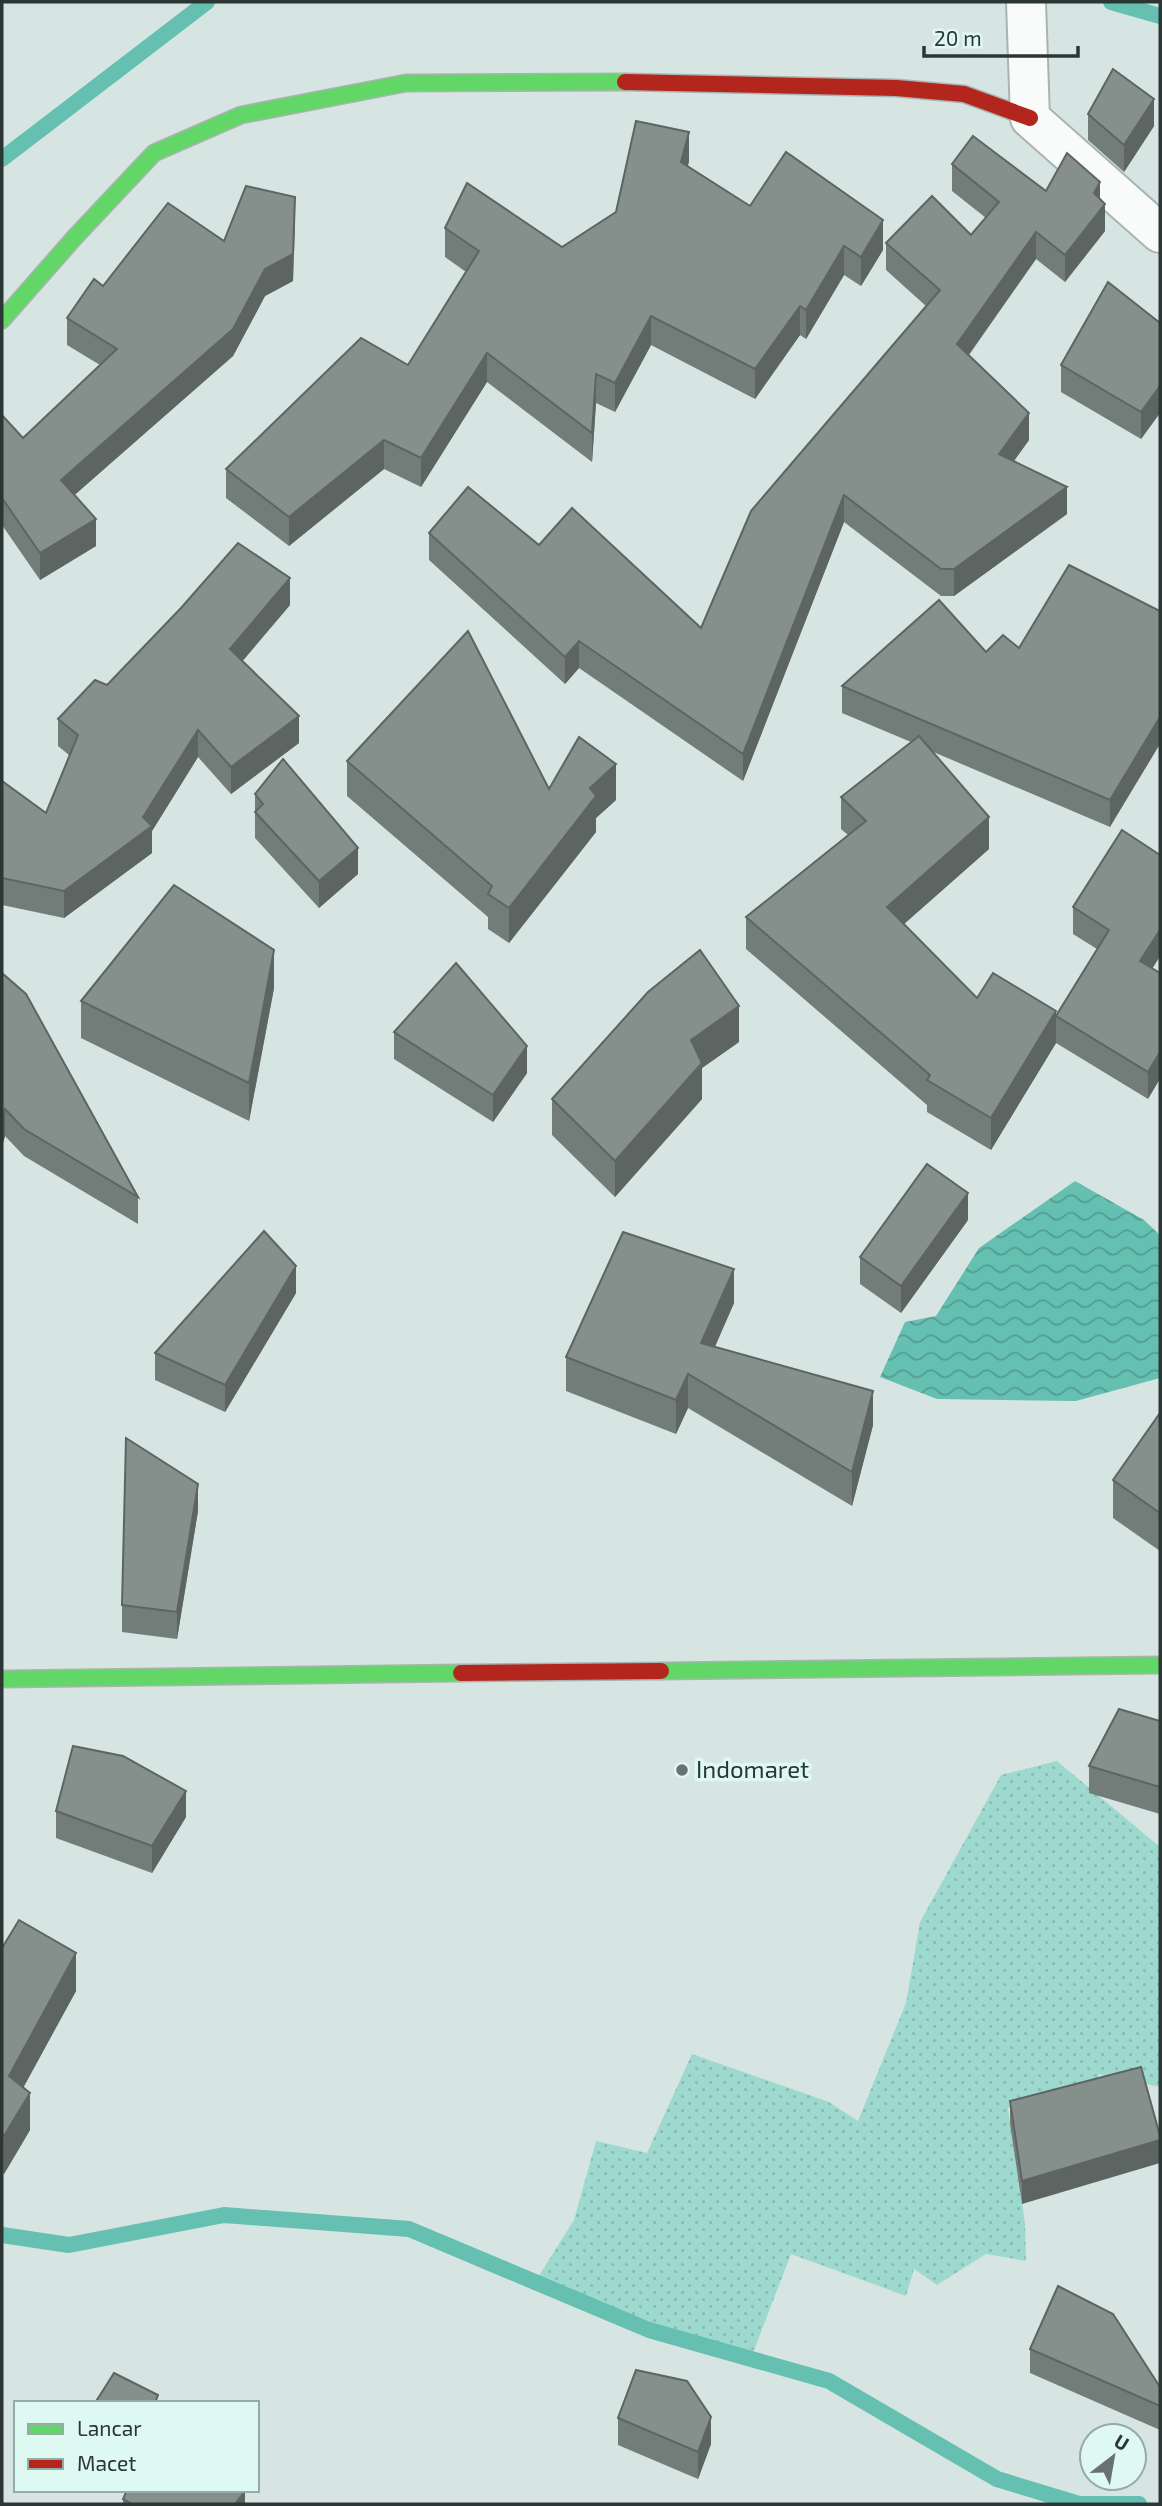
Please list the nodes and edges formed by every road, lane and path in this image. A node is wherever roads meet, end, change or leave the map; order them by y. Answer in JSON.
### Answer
{"nodes":[{"id":1,"x":1026,"y":2,"type":"edge"},
{"id":2,"x":1030,"y":118,"type":"junction"},
{"id":3,"x":1160,"y":233,"type":"edge"},
{"id":4,"x":2,"y":320,"type":"edge"},
{"id":5,"x":1160,"y":1665,"type":"edge"},
{"id":6,"x":2,"y":1679,"type":"edge"}],
"edges":[{"from":1,"to":2,"type":"street"},
{"from":2,"to":3,"type":"street"},
{"from":2,"to":4,"type":"main road"},
{"from":5,"to":6,"type":"main road"}]}
